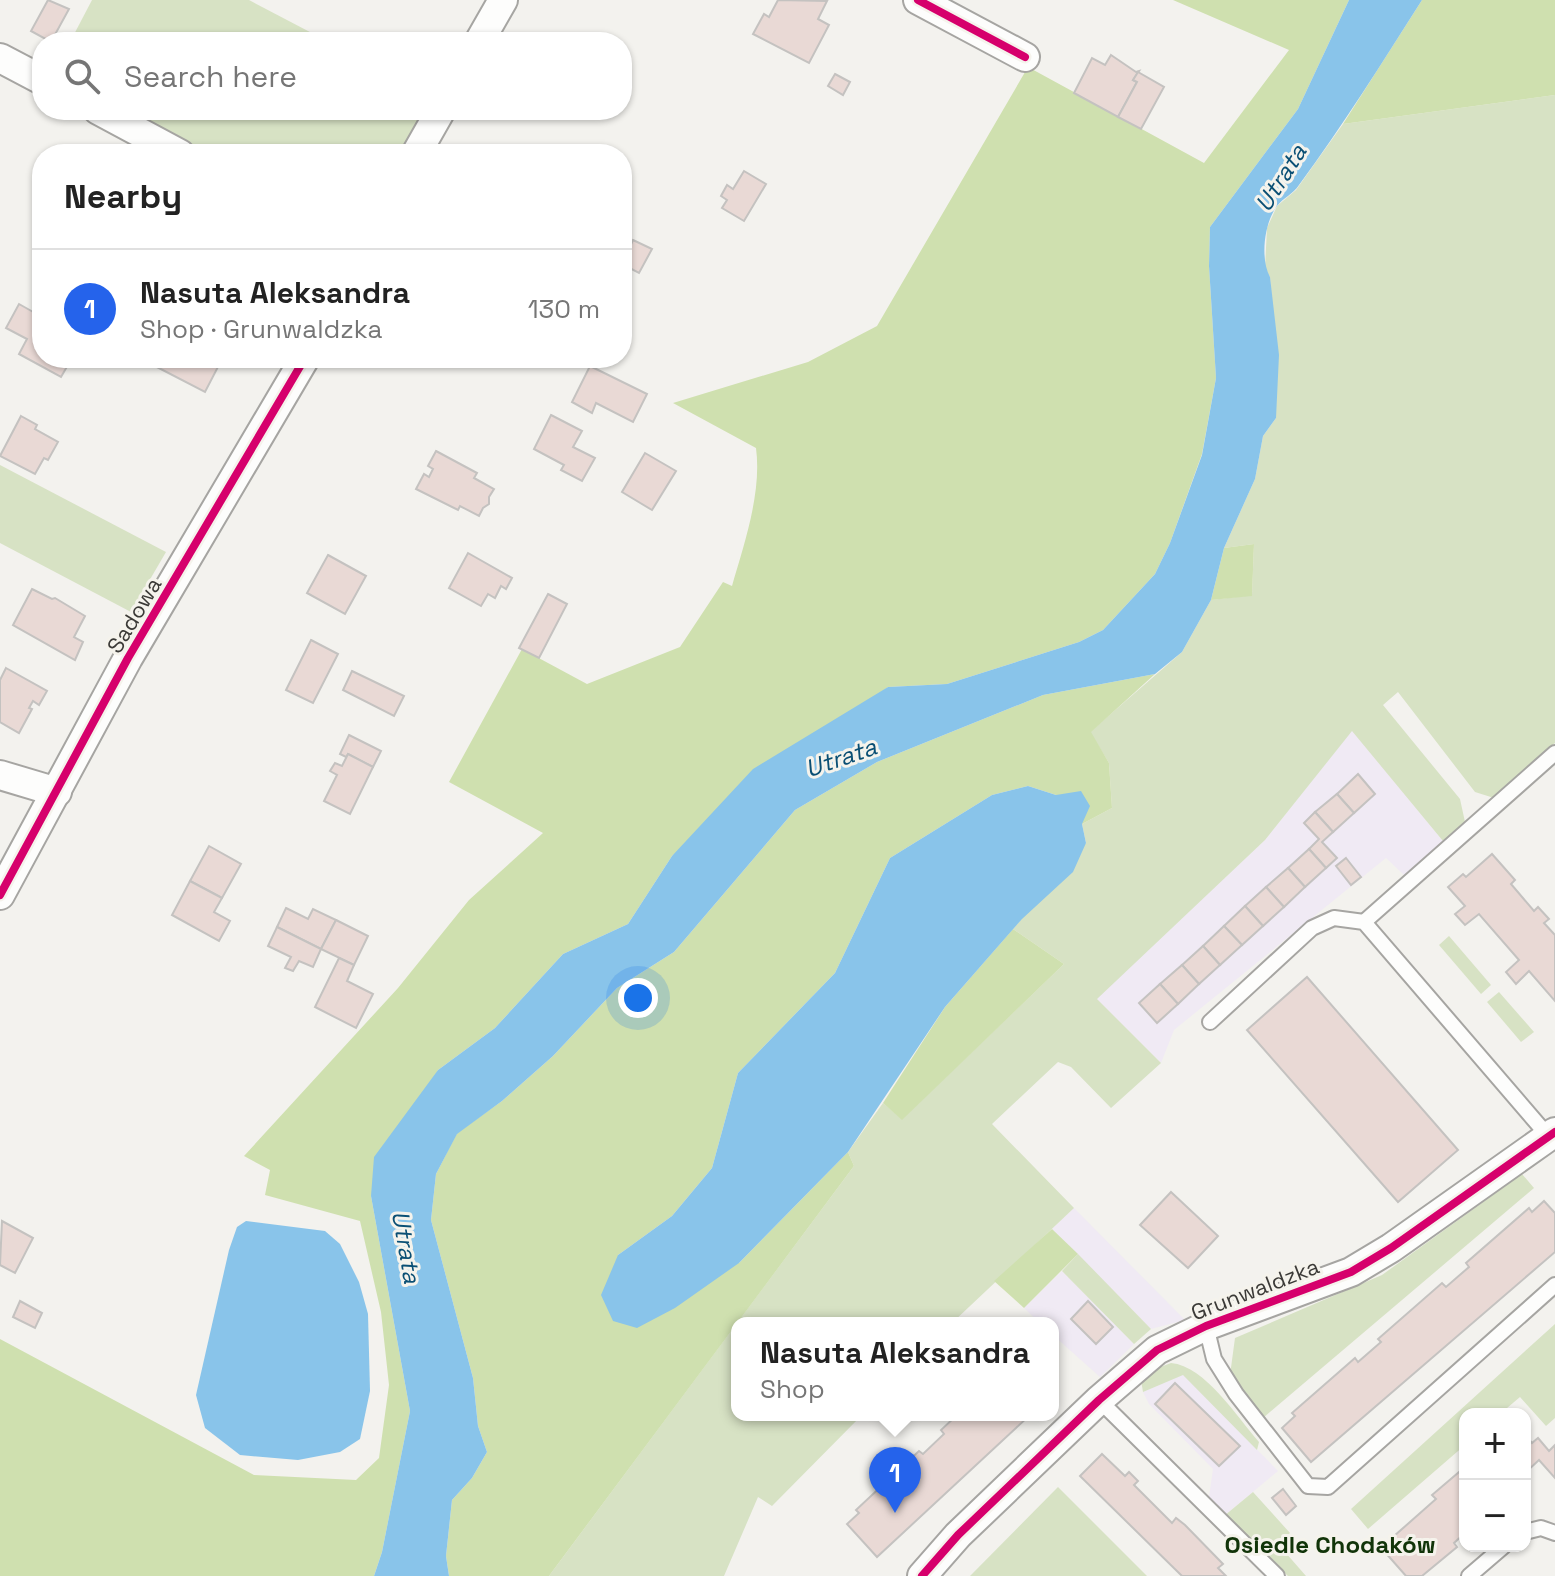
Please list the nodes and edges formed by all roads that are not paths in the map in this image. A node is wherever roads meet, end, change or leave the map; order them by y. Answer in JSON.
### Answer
{"nodes":[{"id":1,"x":503,"y":0,"type":"edge"},
{"id":2,"x":918,"y":0,"type":"edge"},
{"id":3,"x":485,"y":32,"type":"edge"},
{"id":4,"x":1025,"y":57,"type":"dead end"},
{"id":5,"x":0,"y":58,"type":"edge"},
{"id":6,"x":32,"y":75,"type":"edge"},
{"id":7,"x":117,"y":120,"type":"edge"},
{"id":8,"x":435,"y":120,"type":"edge"},
{"id":9,"x":161,"y":144,"type":"edge"},
{"id":10,"x":422,"y":144,"type":"edge"},
{"id":11,"x":299,"y":368,"type":"edge"},
{"id":12,"x":1555,"y":753,"type":"edge"},
{"id":13,"x":0,"y":775,"type":"edge"},
{"id":14,"x":57,"y":792,"type":"junction"},
{"id":15,"x":0,"y":895,"type":"edge"},
{"id":16,"x":1364,"y":922,"type":"junction"},
{"id":17,"x":1210,"y":1022,"type":"dead end"},
{"id":18,"x":1552,"y":1134,"type":"edge"},
{"id":19,"x":1555,"y":1285,"type":"edge"},
{"id":20,"x":1206,"y":1326,"type":"junction"},
{"id":21,"x":1099,"y":1400,"type":"junction"},
{"id":22,"x":1531,"y":1530,"type":"edge"},
{"id":23,"x":1555,"y":1533,"type":"edge"},
{"id":24,"x":1497,"y":1552,"type":"edge"},
{"id":25,"x":922,"y":1576,"type":"edge"},
{"id":26,"x":1277,"y":1576,"type":"edge"},
{"id":27,"x":1469,"y":1576,"type":"edge"}],
"edges":[{"from":1,"to":3,"type":"street"},
{"from":2,"to":4,"type":"street"},
{"from":5,"to":6,"type":"street"},
{"from":7,"to":9,"type":"street"},
{"from":8,"to":10,"type":"street"},
{"from":11,"to":14,"type":"street","name":"Sadowa"},
{"from":12,"to":16,"type":"lane"},
{"from":13,"to":14,"type":"street"},
{"from":14,"to":15,"type":"street","name":"Sadowa"},
{"from":16,"to":17,"type":"lane"},
{"from":16,"to":18,"type":"lane"},
{"from":18,"to":20,"type":"street","name":"Grunwaldzka"},
{"from":19,"to":20,"type":"lane"},
{"from":20,"to":21,"type":"street","name":"Grunwaldzka"},
{"from":21,"to":25,"type":"street","name":"Grunwaldzka"},
{"from":21,"to":26,"type":"lane"},
{"from":22,"to":23,"type":"lane"},
{"from":24,"to":27,"type":"lane"}]}
